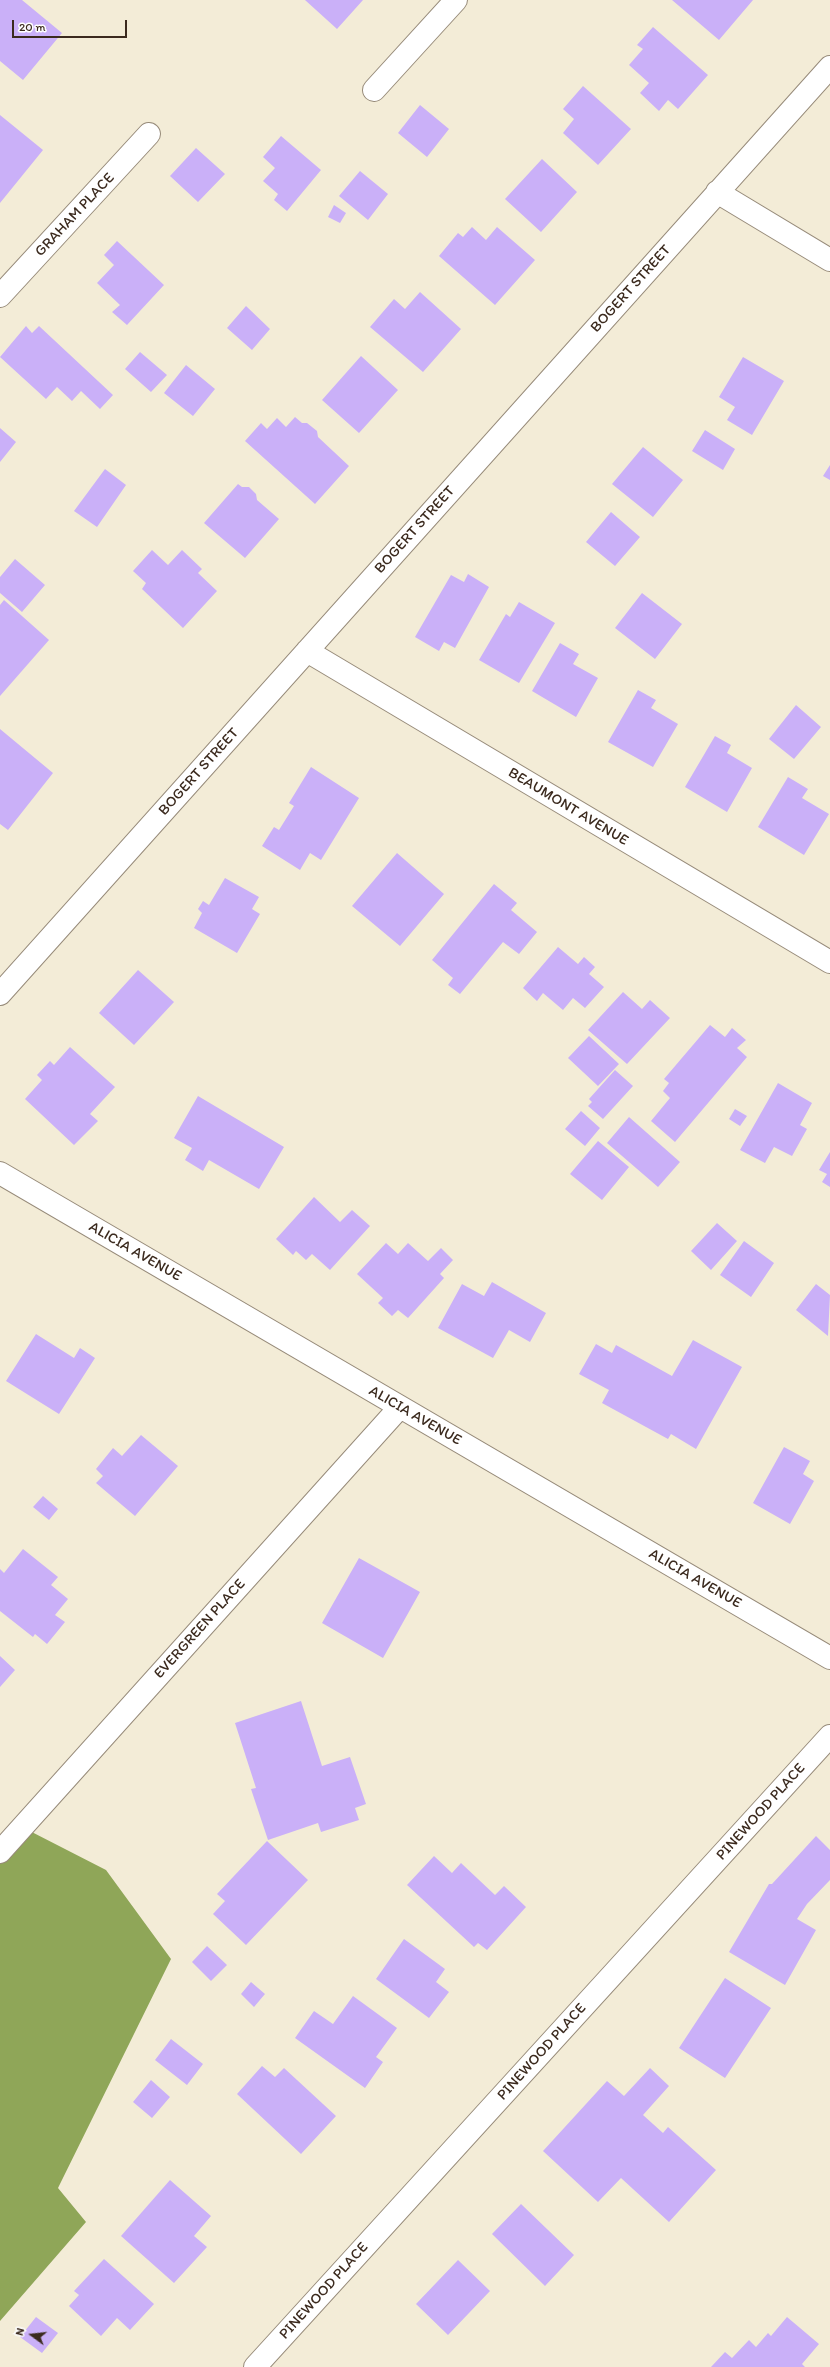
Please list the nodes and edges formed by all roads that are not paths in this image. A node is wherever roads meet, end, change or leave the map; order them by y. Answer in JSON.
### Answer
{"nodes":[{"id":1,"x":456,"y":0,"type":"edge"},
{"id":2,"x":830,"y":67,"type":"edge"},
{"id":3,"x":374,"y":90,"type":"dead end"},
{"id":4,"x":149,"y":134,"type":"dead end"},
{"id":5,"x":718,"y":192,"type":"junction"},
{"id":6,"x":830,"y":260,"type":"edge"},
{"id":7,"x":0,"y":296,"type":"edge"},
{"id":8,"x":307,"y":651,"type":"junction"},
{"id":9,"x":830,"y":962,"type":"edge"},
{"id":10,"x":0,"y":994,"type":"edge"},
{"id":11,"x":0,"y":1173,"type":"edge"},
{"id":12,"x":400,"y":1407,"type":"junction"},
{"id":13,"x":830,"y":1658,"type":"edge"},
{"id":14,"x":830,"y":1736,"type":"edge"},
{"id":15,"x":0,"y":1852,"type":"edge"},
{"id":16,"x":255,"y":2367,"type":"edge"}],
"edges":[{"from":1,"to":3,"type":"street"},
{"from":2,"to":5,"type":"street","name":"BOGERT STREET"},
{"from":4,"to":7,"type":"street","name":"GRAHAM PLACE"},
{"from":5,"to":6,"type":"street"},
{"from":5,"to":8,"type":"street","name":"BOGERT STREET"},
{"from":8,"to":9,"type":"street","name":"BEAUMONT AVENUE"},
{"from":8,"to":10,"type":"street","name":"BOGERT STREET"},
{"from":11,"to":12,"type":"street","name":"ALICIA AVENUE"},
{"from":12,"to":13,"type":"street","name":"ALICIA AVENUE"},
{"from":12,"to":15,"type":"street","name":"EVERGREEN PLACE"},
{"from":14,"to":16,"type":"street","name":"PINEWOOD PLACE"}]}
